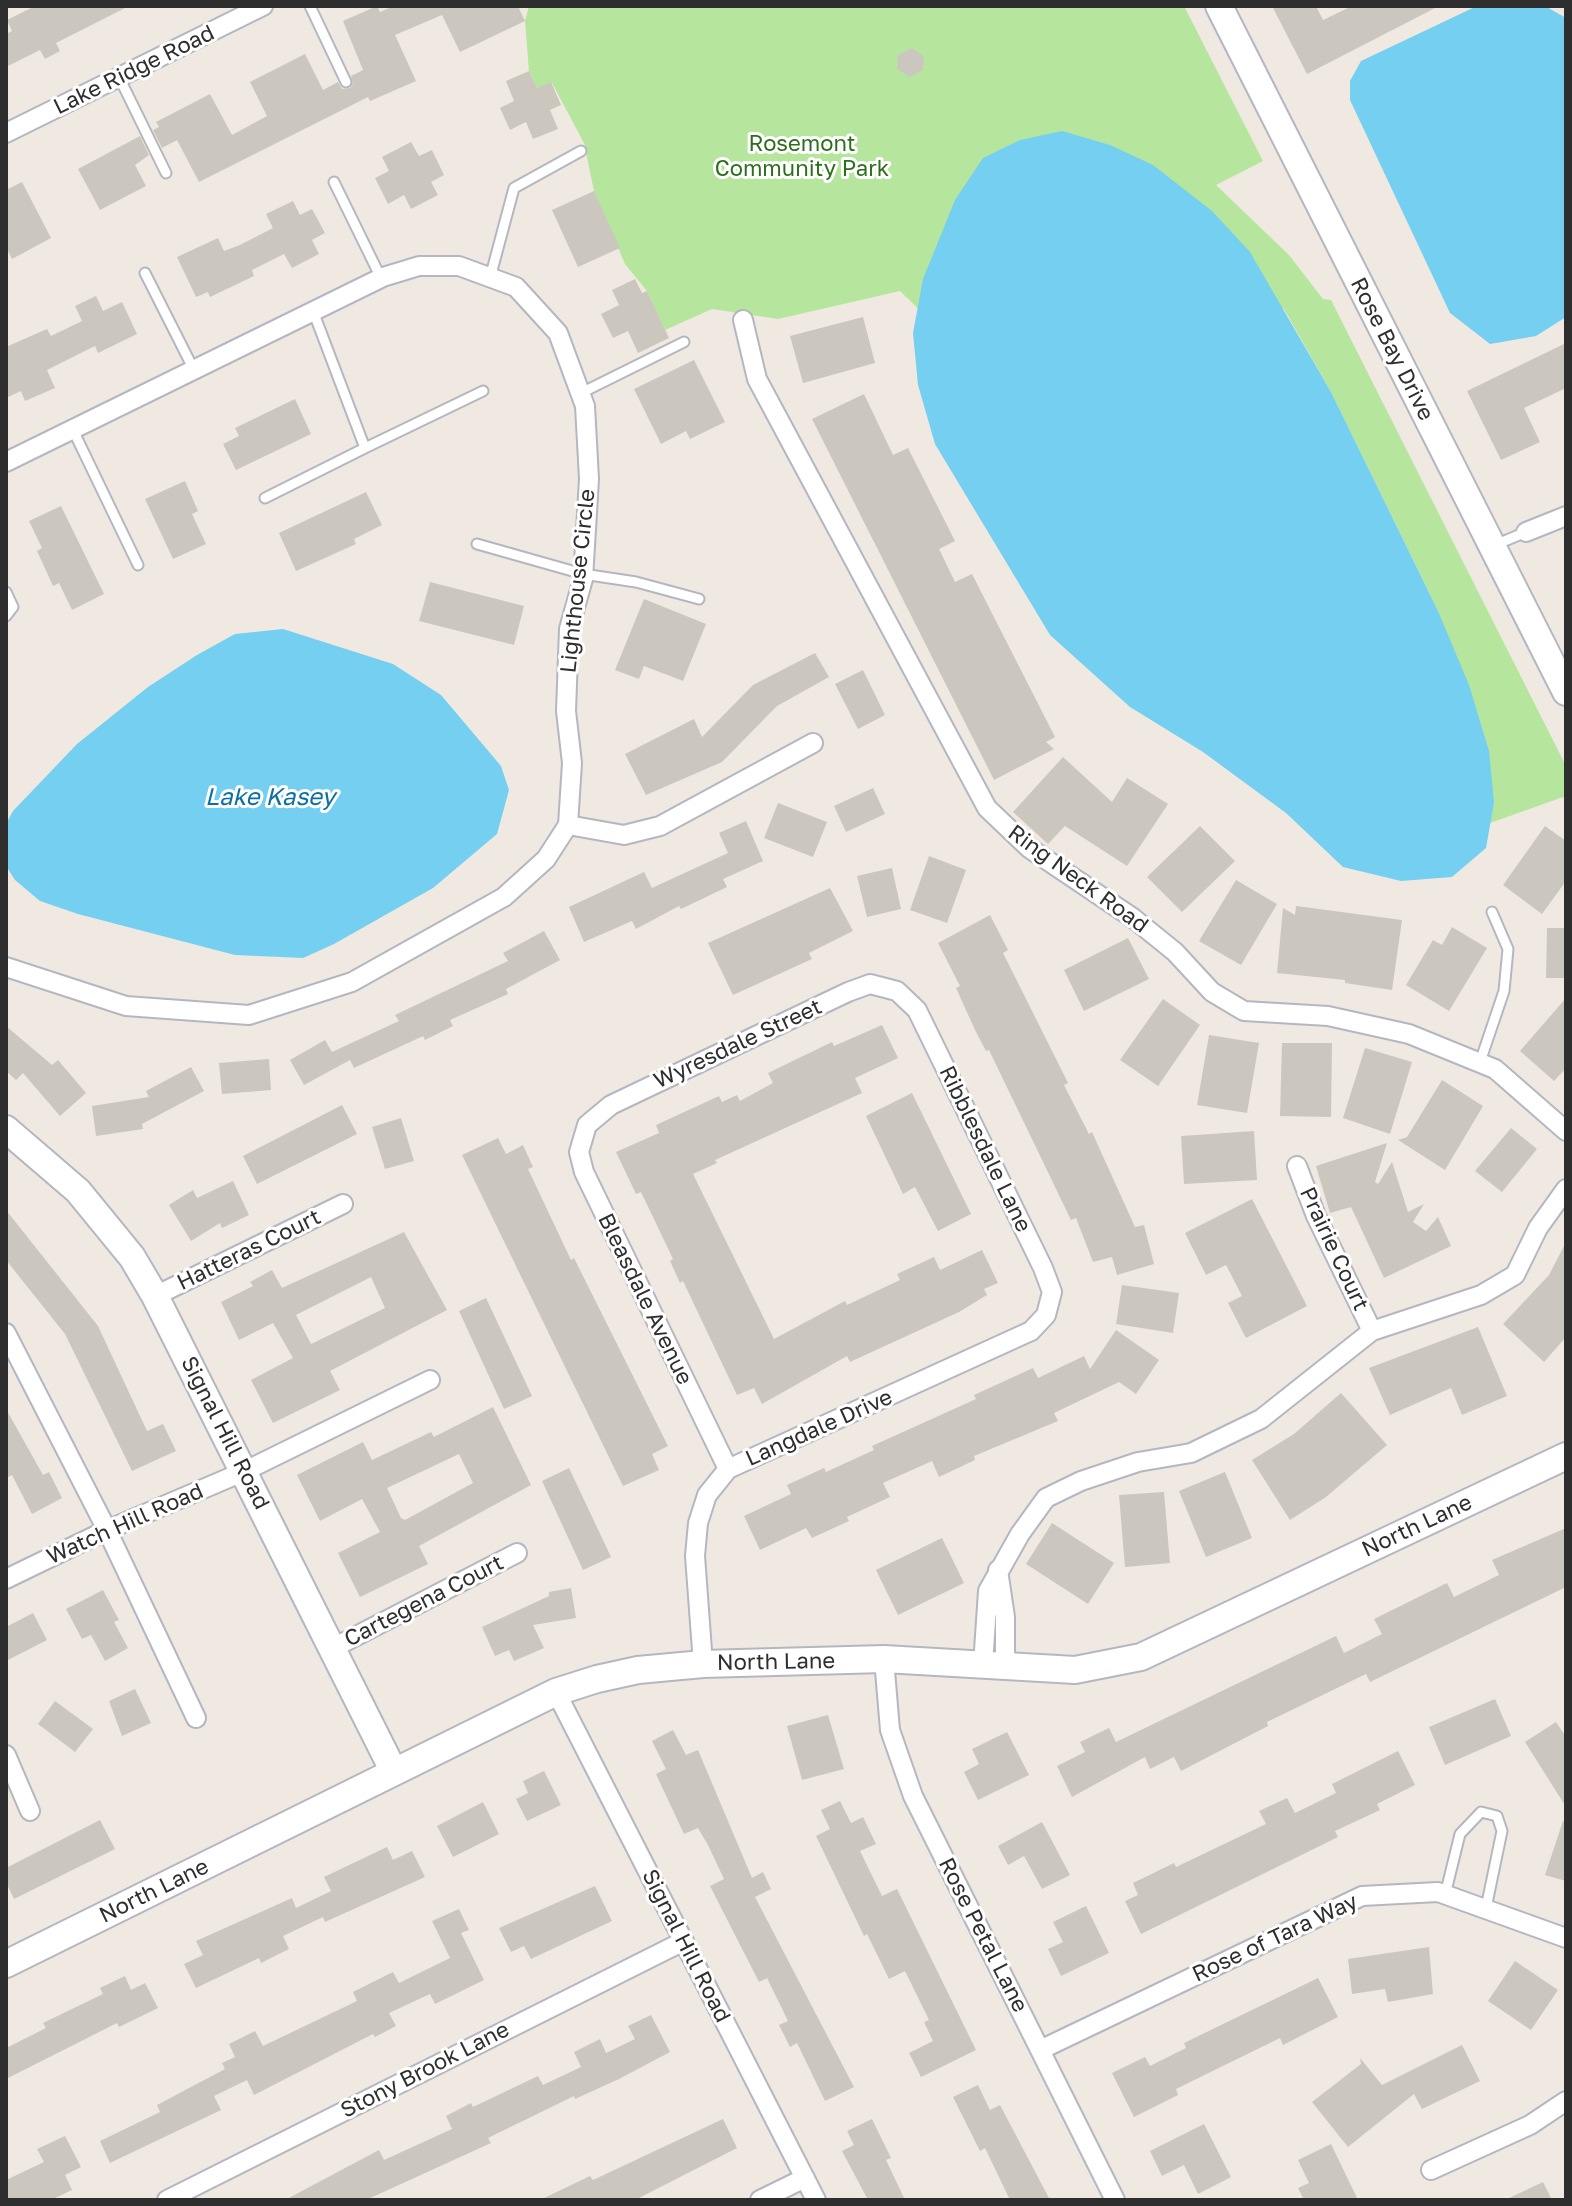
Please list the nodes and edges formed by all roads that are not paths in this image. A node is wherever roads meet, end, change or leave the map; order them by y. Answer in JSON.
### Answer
{"nodes":[{"id":1,"x":263,"y":6,"type":"edge"},
{"id":2,"x":310,"y":6,"type":"edge"},
{"id":3,"x":1219,"y":6,"type":"edge"},
{"id":4,"x":119,"y":77,"type":"junction"},
{"id":5,"x":346,"y":82,"type":"dead end"},
{"id":6,"x":6,"y":133,"type":"edge"},
{"id":7,"x":581,"y":151,"type":"dead end"},
{"id":8,"x":166,"y":173,"type":"dead end"},
{"id":9,"x":334,"y":182,"type":"dead end"},
{"id":10,"x":145,"y":273,"type":"dead end"},
{"id":11,"x":381,"y":278,"type":"junction"},
{"id":12,"x":490,"y":278,"type":"junction"},
{"id":13,"x":313,"y":311,"type":"junction"},
{"id":14,"x":743,"y":320,"type":"dead end"},
{"id":15,"x":684,"y":342,"type":"dead end"},
{"id":16,"x":194,"y":370,"type":"junction"},
{"id":17,"x":483,"y":391,"type":"dead end"},
{"id":18,"x":581,"y":393,"type":"junction"},
{"id":19,"x":73,"y":430,"type":"junction"},
{"id":20,"x":365,"y":448,"type":"junction"},
{"id":21,"x":6,"y":462,"type":"edge"},
{"id":22,"x":265,"y":498,"type":"dead end"},
{"id":23,"x":1566,"y":516,"type":"edge"},
{"id":24,"x":1526,"y":532,"type":"joint"},
{"id":25,"x":477,"y":544,"type":"dead end"},
{"id":26,"x":1492,"y":546,"type":"junction"},
{"id":27,"x":138,"y":565,"type":"dead end"},
{"id":28,"x":583,"y":574,"type":"junction"},
{"id":29,"x":6,"y":592,"type":"edge"},
{"id":30,"x":699,"y":599,"type":"dead end"},
{"id":31,"x":6,"y":616,"type":"edge"},
{"id":32,"x":1566,"y":692,"type":"edge"},
{"id":33,"x":813,"y":743,"type":"dead end"},
{"id":34,"x":568,"y":825,"type":"junction"},
{"id":35,"x":1492,"y":912,"type":"dead end"},
{"id":36,"x":6,"y":967,"type":"edge"},
{"id":37,"x":897,"y":991,"type":"joint"},
{"id":38,"x":1480,"y":1062,"type":"junction"},
{"id":39,"x":587,"y":1125,"type":"joint"},
{"id":40,"x":6,"y":1129,"type":"edge"},
{"id":41,"x":1566,"y":1131,"type":"edge"},
{"id":42,"x":1297,"y":1166,"type":"dead end"},
{"id":43,"x":1566,"y":1189,"type":"edge"},
{"id":44,"x":343,"y":1204,"type":"dead end"},
{"id":45,"x":155,"y":1296,"type":"junction"},
{"id":46,"x":1046,"y":1315,"type":"joint"},
{"id":47,"x":1372,"y":1331,"type":"junction"},
{"id":48,"x":6,"y":1333,"type":"edge"},
{"id":49,"x":430,"y":1380,"type":"dead end"},
{"id":50,"x":1566,"y":1456,"type":"edge"},
{"id":51,"x":728,"y":1469,"type":"junction"},
{"id":52,"x":245,"y":1471,"type":"junction"},
{"id":53,"x":107,"y":1530,"type":"junction"},
{"id":54,"x":517,"y":1553,"type":"dead end"},
{"id":55,"x":6,"y":1579,"type":"edge"},
{"id":56,"x":331,"y":1649,"type":"junction"},
{"id":57,"x":884,"y":1659,"type":"junction"},
{"id":58,"x":703,"y":1664,"type":"junction"},
{"id":59,"x":994,"y":1665,"type":"junction"},
{"id":60,"x":556,"y":1692,"type":"junction"},
{"id":61,"x":196,"y":1718,"type":"dead end"},
{"id":62,"x":6,"y":1755,"type":"edge"},
{"id":63,"x":394,"y":1772,"type":"junction"},
{"id":64,"x":30,"y":1811,"type":"dead end"},
{"id":65,"x":1445,"y":1895,"type":"junction"},
{"id":66,"x":1486,"y":1908,"type":"junction"},
{"id":67,"x":1566,"y":1938,"type":"edge"},
{"id":68,"x":684,"y":1941,"type":"junction"},
{"id":69,"x":6,"y":1964,"type":"edge"},
{"id":70,"x":1040,"y":2050,"type":"junction"},
{"id":71,"x":1566,"y":2101,"type":"edge"},
{"id":72,"x":1431,"y":2170,"type":"dead end"},
{"id":73,"x":805,"y":2178,"type":"junction"},
{"id":74,"x":167,"y":2200,"type":"edge"},
{"id":75,"x":760,"y":2200,"type":"edge"},
{"id":76,"x":816,"y":2200,"type":"edge"},
{"id":77,"x":1115,"y":2200,"type":"edge"}],
"edges":[{"from":1,"to":4,"type":"street","name":"Lake Ridge Road"},
{"from":2,"to":5,"type":"lane"},
{"from":3,"to":26,"type":"street","name":"Rose Bay Drive"},
{"from":4,"to":6,"type":"street","name":"Lake Ridge Road"},
{"from":4,"to":8,"type":"lane"},
{"from":7,"to":12,"type":"lane"},
{"from":9,"to":11,"type":"lane"},
{"from":10,"to":16,"type":"lane"},
{"from":11,"to":12,"type":"street","name":"Lighthouse Circle"},
{"from":11,"to":13,"type":"street","name":"Lighthouse Circle"},
{"from":12,"to":18,"type":"street","name":"Lighthouse Circle"},
{"from":13,"to":16,"type":"street","name":"Lighthouse Circle"},
{"from":13,"to":20,"type":"lane"},
{"from":14,"to":38,"type":"street","name":"Ring Neck Road"},
{"from":15,"to":18,"type":"lane"},
{"from":16,"to":19,"type":"street","name":"Lighthouse Circle"},
{"from":17,"to":20,"type":"lane"},
{"from":18,"to":28,"type":"street","name":"Lighthouse Circle"},
{"from":19,"to":21,"type":"street","name":"Lighthouse Circle"},
{"from":19,"to":27,"type":"lane"},
{"from":20,"to":22,"type":"lane"},
{"from":23,"to":24,"type":"street"},
{"from":24,"to":26,"type":"lane"},
{"from":25,"to":28,"type":"lane"},
{"from":26,"to":32,"type":"street","name":"Rose Bay Drive"},
{"from":28,"to":30,"type":"lane"},
{"from":28,"to":34,"type":"street","name":"Lighthouse Circle"},
{"from":29,"to":31,"type":"lane"},
{"from":33,"to":34,"type":"street"},
{"from":34,"to":36,"type":"street","name":"Lighthouse Circle"},
{"from":35,"to":38,"type":"lane"},
{"from":37,"to":39,"type":"street","name":"Wyresdale Street"},
{"from":37,"to":46,"type":"street","name":"Ribblesdale Lane"},
{"from":38,"to":41,"type":"street","name":"Ring Neck Road"},
{"from":39,"to":51,"type":"street","name":"Bleasdale Avenue"},
{"from":40,"to":45,"type":"street","name":"Signal Hill Road"},
{"from":42,"to":47,"type":"street","name":"Prairie Court"},
{"from":43,"to":47,"type":"street"},
{"from":44,"to":45,"type":"street","name":"Hatteras Court"},
{"from":45,"to":52,"type":"street","name":"Signal Hill Road"},
{"from":46,"to":51,"type":"street","name":"Langdale Drive"},
{"from":47,"to":59,"type":"street"},
{"from":48,"to":53,"type":"street"},
{"from":49,"to":52,"type":"street","name":"Watch Hill Road"},
{"from":50,"to":59,"type":"street","name":"North Lane"},
{"from":51,"to":58,"type":"street","name":"Langdale Drive"},
{"from":52,"to":53,"type":"street","name":"Watch Hill Road"},
{"from":52,"to":56,"type":"street","name":"Signal Hill Road"},
{"from":53,"to":55,"type":"street","name":"Watch Hill Road"},
{"from":53,"to":61,"type":"street"},
{"from":54,"to":56,"type":"street","name":"Cartegena Court"},
{"from":56,"to":63,"type":"street","name":"Signal Hill Road"},
{"from":57,"to":58,"type":"street","name":"North Lane"},
{"from":57,"to":59,"type":"street","name":"North Lane"},
{"from":57,"to":70,"type":"street","name":"Rose Petal Lane"},
{"from":58,"to":60,"type":"street","name":"North Lane"},
{"from":60,"to":63,"type":"street","name":"North Lane"},
{"from":60,"to":68,"type":"street","name":"Signal Hill Road"},
{"from":62,"to":64,"type":"street"},
{"from":63,"to":69,"type":"street","name":"North Lane"},
{"from":65,"to":66,"type":"street","name":"Rose of Tara Way"},
{"from":65,"to":66,"type":"lane"},
{"from":65,"to":70,"type":"street","name":"Rose of Tara Way"},
{"from":66,"to":67,"type":"street","name":"Rose of Tara Way"},
{"from":68,"to":73,"type":"street","name":"Signal Hill Road"},
{"from":68,"to":74,"type":"street","name":"Stony Brook Lane"},
{"from":70,"to":77,"type":"street","name":"Rose Petal Lane"},
{"from":71,"to":72,"type":"street"},
{"from":73,"to":75,"type":"street"},
{"from":73,"to":76,"type":"street","name":"Signal Hill Road"}]}
